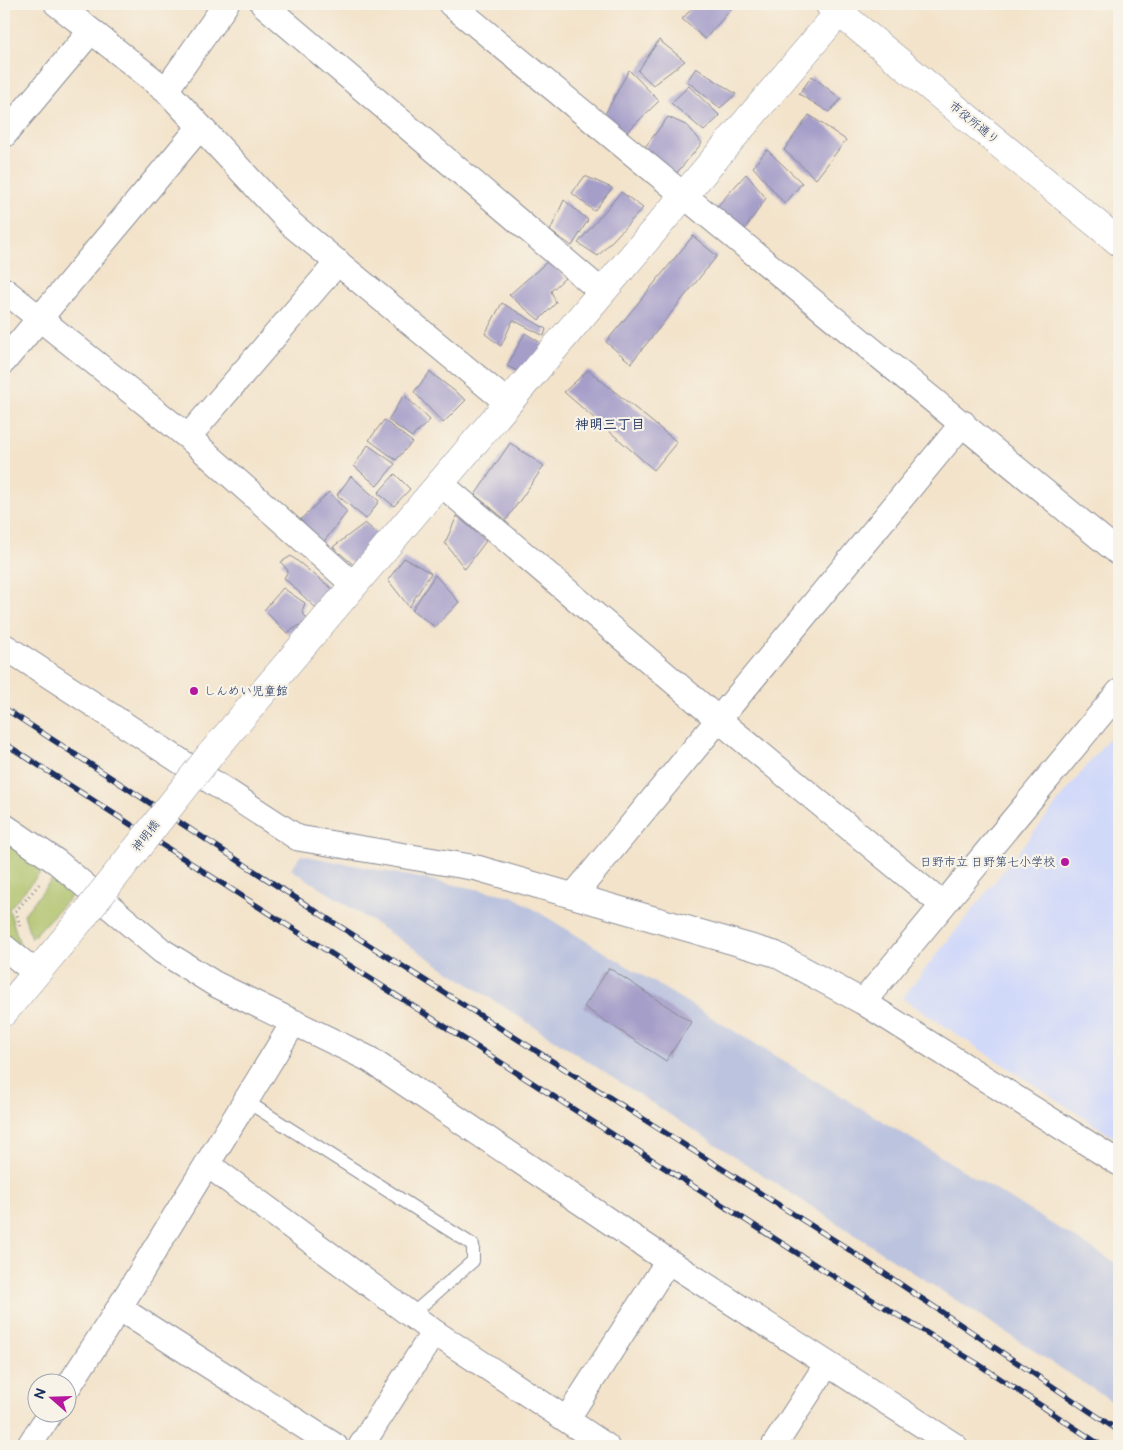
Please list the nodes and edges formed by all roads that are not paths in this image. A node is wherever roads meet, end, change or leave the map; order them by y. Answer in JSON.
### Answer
{"nodes":[{"id":1,"x":57,"y":4,"type":"edge"},
{"id":2,"x":226,"y":4,"type":"edge"},
{"id":3,"x":263,"y":4,"type":"edge"},
{"id":4,"x":451,"y":4,"type":"edge"},
{"id":5,"x":838,"y":7,"type":"edge"},
{"id":6,"x":91,"y":31,"type":"junction"},
{"id":7,"x":166,"y":90,"type":"junction"},
{"id":8,"x":200,"y":127,"type":"junction"},
{"id":9,"x":4,"y":135,"type":"edge"},
{"id":10,"x":684,"y":196,"type":"junction"},
{"id":11,"x":1119,"y":242,"type":"edge"},
{"id":12,"x":338,"y":262,"type":"junction"},
{"id":13,"x":4,"y":290,"type":"edge"},
{"id":14,"x":602,"y":292,"type":"junction"},
{"id":15,"x":39,"y":318,"type":"junction"},
{"id":16,"x":4,"y":361,"type":"edge"},
{"id":17,"x":508,"y":403,"type":"junction"},
{"id":18,"x":963,"y":423,"type":"junction"},
{"id":19,"x":188,"y":437,"type":"junction"},
{"id":20,"x":440,"y":483,"type":"junction"},
{"id":21,"x":1119,"y":554,"type":"edge"},
{"id":22,"x":354,"y":585,"type":"junction"},
{"id":23,"x":4,"y":646,"type":"edge"},
{"id":24,"x":1119,"y":692,"type":"edge"},
{"id":25,"x":719,"y":720,"type":"junction"},
{"id":26,"x":4,"y":826,"type":"edge"},
{"id":27,"x":574,"y":895,"type":"junction"},
{"id":28,"x":943,"y":904,"type":"junction"},
{"id":29,"x":4,"y":947,"type":"edge"},
{"id":30,"x":36,"y":973,"type":"junction"},
{"id":31,"x":863,"y":1002,"type":"junction"},
{"id":32,"x":4,"y":1012,"type":"edge"},
{"id":33,"x":294,"y":1022,"type":"junction"},
{"id":34,"x":246,"y":1101,"type":"junction"},
{"id":35,"x":1119,"y":1163,"type":"edge"},
{"id":36,"x":207,"y":1164,"type":"junction"},
{"id":37,"x":668,"y":1261,"type":"junction"},
{"id":38,"x":119,"y":1308,"type":"junction"},
{"id":39,"x":410,"y":1315,"type":"junction"},
{"id":40,"x":434,"y":1332,"type":"junction"},
{"id":41,"x":827,"y":1364,"type":"junction"},
{"id":42,"x":78,"y":1372,"type":"edge"},
{"id":43,"x":567,"y":1419,"type":"junction"},
{"id":44,"x":45,"y":1422,"type":"edge"},
{"id":45,"x":29,"y":1446,"type":"edge"},
{"id":46,"x":335,"y":1446,"type":"edge"},
{"id":47,"x":362,"y":1446,"type":"edge"},
{"id":48,"x":606,"y":1446,"type":"edge"},
{"id":49,"x":774,"y":1446,"type":"edge"},
{"id":50,"x":955,"y":1446,"type":"edge"}],
"edges":[{"from":1,"to":6,"type":"street"},
{"from":2,"to":7,"type":"street"},
{"from":3,"to":14,"type":"street"},
{"from":4,"to":10,"type":"street"},
{"from":5,"to":10,"type":"street","name":"神明橋"},
{"from":5,"to":11,"type":"street","name":"市役所通り"},
{"from":6,"to":7,"type":"street"},
{"from":6,"to":9,"type":"street"},
{"from":7,"to":8,"type":"street"},
{"from":8,"to":12,"type":"street"},
{"from":8,"to":15,"type":"street"},
{"from":10,"to":14,"type":"street","name":"神明橋"},
{"from":10,"to":18,"type":"street"},
{"from":12,"to":17,"type":"street"},
{"from":12,"to":19,"type":"street"},
{"from":13,"to":15,"type":"street"},
{"from":14,"to":17,"type":"street","name":"神明橋"},
{"from":15,"to":16,"type":"street"},
{"from":15,"to":19,"type":"street"},
{"from":17,"to":20,"type":"street","name":"神明橋"},
{"from":18,"to":21,"type":"street"},
{"from":18,"to":25,"type":"street"},
{"from":19,"to":22,"type":"street"},
{"from":20,"to":22,"type":"street","name":"神明橋"},
{"from":20,"to":25,"type":"street"},
{"from":22,"to":30,"type":"street","name":"神明橋","bridge":true},
{"from":23,"to":27,"type":"street"},
{"from":24,"to":28,"type":"street"},
{"from":25,"to":27,"type":"street"},
{"from":25,"to":28,"type":"street"},
{"from":26,"to":33,"type":"street"},
{"from":27,"to":31,"type":"street"},
{"from":28,"to":31,"type":"street"},
{"from":29,"to":30,"type":"street"},
{"from":30,"to":32,"type":"street","name":"神明橋"},
{"from":31,"to":35,"type":"street"},
{"from":33,"to":34,"type":"street"},
{"from":33,"to":37,"type":"street"},
{"from":34,"to":36,"type":"street"},
{"from":34,"to":39,"type":"lane"},
{"from":36,"to":38,"type":"street"},
{"from":36,"to":39,"type":"street"},
{"from":37,"to":41,"type":"street"},
{"from":37,"to":43,"type":"street"},
{"from":38,"to":42,"type":"street"},
{"from":38,"to":46,"type":"street"},
{"from":39,"to":40,"type":"street"},
{"from":40,"to":43,"type":"street"},
{"from":40,"to":47,"type":"street"},
{"from":41,"to":49,"type":"street"},
{"from":41,"to":50,"type":"street"},
{"from":43,"to":48,"type":"street"},
{"from":44,"to":45,"type":"street"}]}
